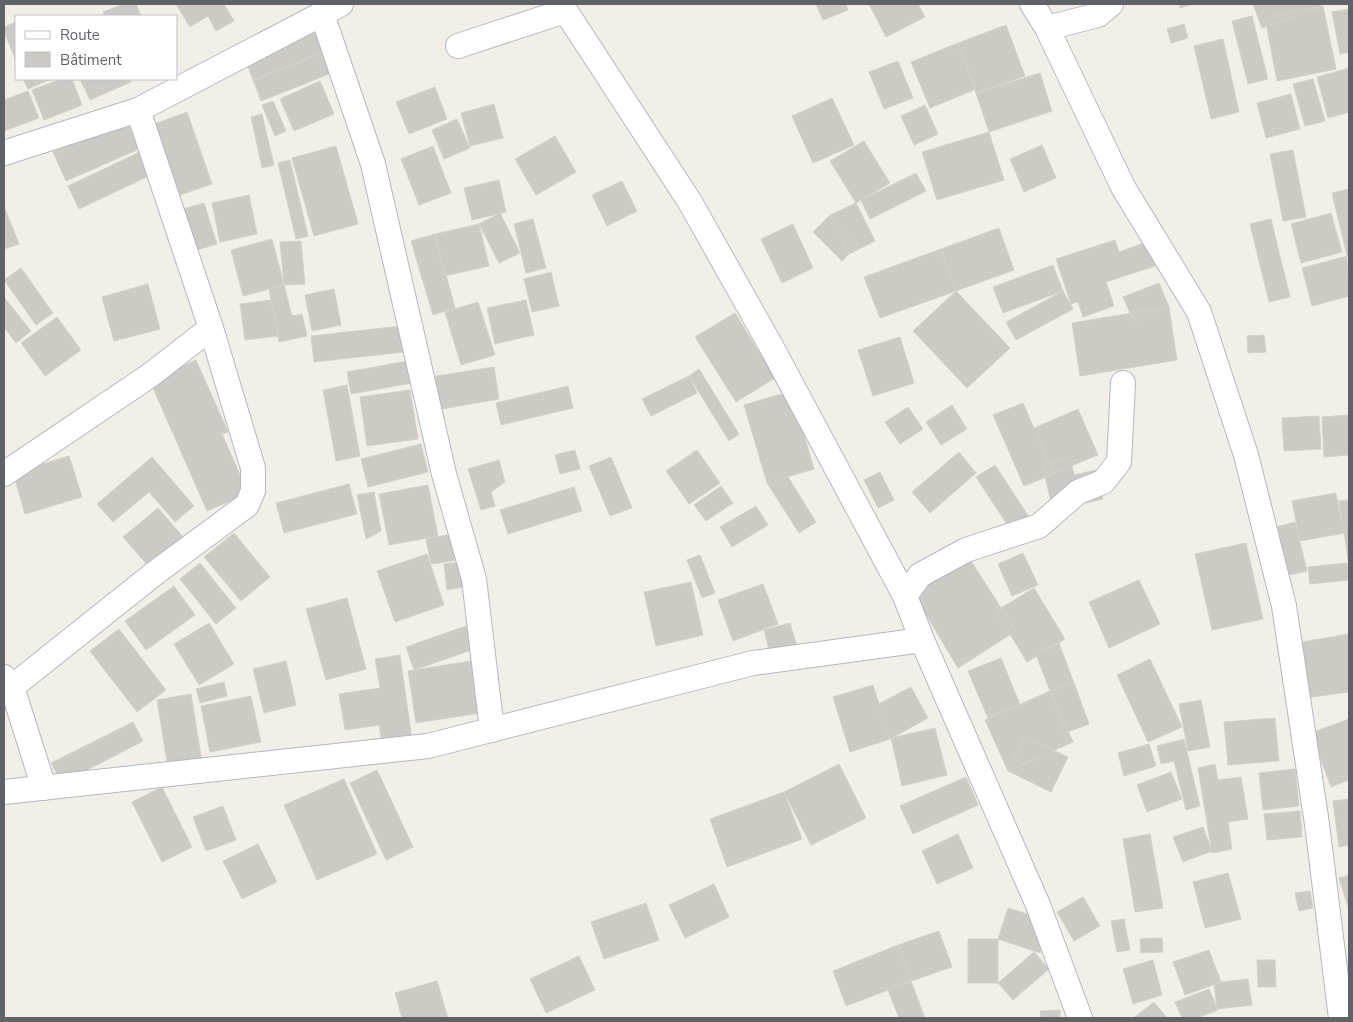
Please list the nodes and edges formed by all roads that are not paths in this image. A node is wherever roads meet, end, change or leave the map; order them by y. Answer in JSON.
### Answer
{"nodes":[{"id":1,"x":1032,"y":4,"type":"edge"},
{"id":2,"x":1111,"y":4,"type":"edge"},
{"id":3,"x":563,"y":7,"type":"edge"},
{"id":4,"x":332,"y":9,"type":"edge"},
{"id":5,"x":1047,"y":28,"type":"junction"},
{"id":6,"x":458,"y":46,"type":"dead end"},
{"id":7,"x":138,"y":110,"type":"junction"},
{"id":8,"x":4,"y":153,"type":"edge"},
{"id":9,"x":211,"y":328,"type":"junction"},
{"id":10,"x":1122,"y":383,"type":"dead end"},
{"id":11,"x":4,"y":474,"type":"edge"},
{"id":12,"x":905,"y":596,"type":"junction"},
{"id":13,"x":922,"y":640,"type":"junction"},
{"id":14,"x":8,"y":682,"type":"edge"},
{"id":15,"x":492,"y":730,"type":"junction"},
{"id":16,"x":44,"y":788,"type":"junction"},
{"id":17,"x":4,"y":792,"type":"edge"},
{"id":18,"x":1080,"y":1018,"type":"edge"},
{"id":19,"x":1340,"y":1018,"type":"edge"}],
"edges":[{"from":1,"to":5,"type":"street"},
{"from":2,"to":5,"type":"street"},
{"from":3,"to":6,"type":"street"},
{"from":3,"to":12,"type":"street"},
{"from":4,"to":7,"type":"street"},
{"from":4,"to":15,"type":"street"},
{"from":5,"to":19,"type":"street"},
{"from":7,"to":8,"type":"street"},
{"from":7,"to":9,"type":"street"},
{"from":9,"to":11,"type":"street"},
{"from":9,"to":14,"type":"street"},
{"from":10,"to":12,"type":"street"},
{"from":12,"to":13,"type":"street"},
{"from":13,"to":15,"type":"street"},
{"from":13,"to":18,"type":"street"},
{"from":14,"to":16,"type":"street"},
{"from":15,"to":16,"type":"street"},
{"from":16,"to":17,"type":"street"}]}
